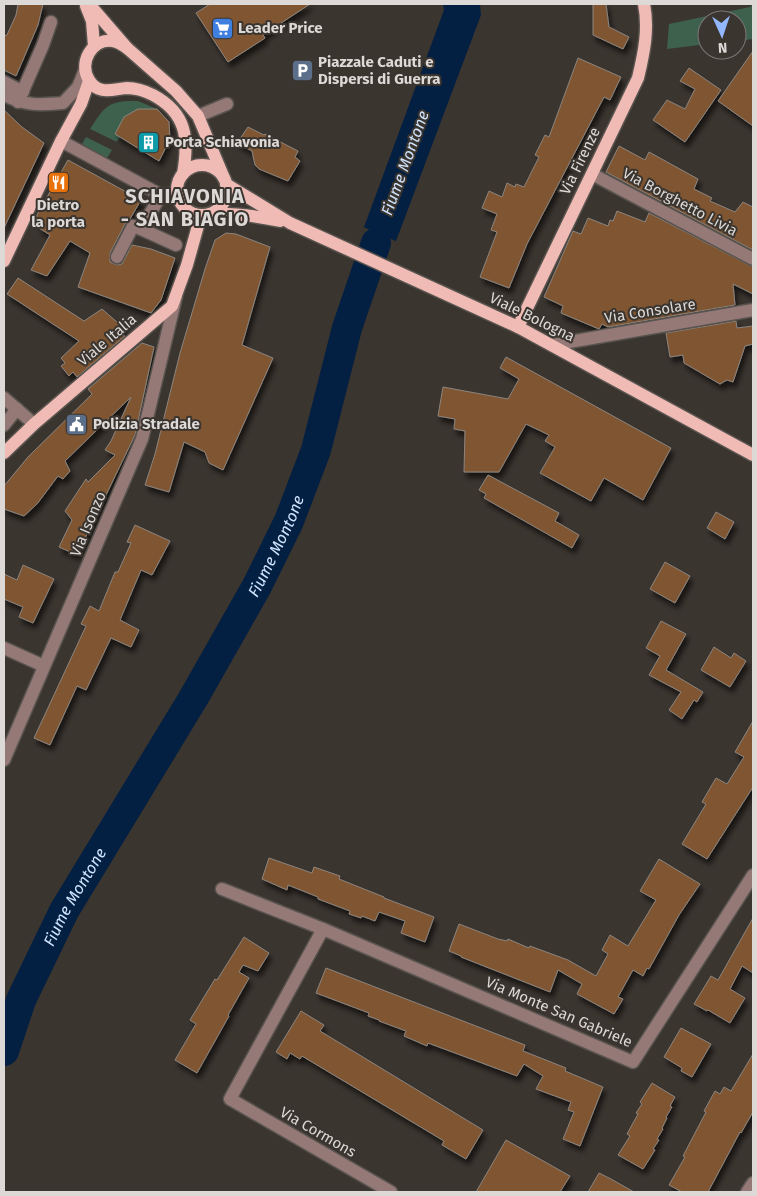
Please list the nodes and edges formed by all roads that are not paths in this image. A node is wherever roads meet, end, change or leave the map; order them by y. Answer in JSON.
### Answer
{"nodes":[{"id":1,"x":85,"y":4,"type":"edge"},
{"id":2,"x":89,"y":4,"type":"edge"},
{"id":3,"x":644,"y":4,"type":"edge"},
{"id":4,"x":51,"y":22,"type":"dead end"},
{"id":5,"x":94,"y":46,"type":"junction"},
{"id":6,"x":127,"y":48,"type":"junction"},
{"id":7,"x":87,"y":75,"type":"junction"},
{"id":8,"x":4,"y":82,"type":"edge"},
{"id":9,"x":4,"y":95,"type":"edge"},
{"id":10,"x":21,"y":97,"type":"junction"},
{"id":11,"x":227,"y":104,"type":"dead end"},
{"id":12,"x":198,"y":116,"type":"junction"},
{"id":13,"x":61,"y":141,"type":"junction"},
{"id":14,"x":183,"y":174,"type":"junction"},
{"id":15,"x":592,"y":174,"type":"junction"},
{"id":16,"x":225,"y":181,"type":"junction"},
{"id":17,"x":177,"y":193,"type":"junction"},
{"id":18,"x":161,"y":195,"type":"junction"},
{"id":19,"x":206,"y":215,"type":"junction"},
{"id":20,"x":290,"y":223,"type":"junction"},
{"id":21,"x":141,"y":229,"type":"junction"},
{"id":22,"x":176,"y":245,"type":"dead end"},
{"id":23,"x":117,"y":257,"type":"dead end"},
{"id":24,"x":753,"y":259,"type":"edge"},
{"id":25,"x":4,"y":261,"type":"edge"},
{"id":26,"x":178,"y":293,"type":"junction"},
{"id":27,"x":753,"y":310,"type":"edge"},
{"id":28,"x":518,"y":327,"type":"junction"},
{"id":29,"x":552,"y":345,"type":"junction"},
{"id":30,"x":4,"y":398,"type":"edge"},
{"id":31,"x":17,"y":409,"type":"junction"},
{"id":32,"x":34,"y":424,"type":"junction"},
{"id":33,"x":4,"y":425,"type":"edge"},
{"id":34,"x":4,"y":454,"type":"edge"},
{"id":35,"x":753,"y":455,"type":"edge"},
{"id":36,"x":4,"y":648,"type":"edge"},
{"id":37,"x":44,"y":666,"type":"junction"},
{"id":38,"x":4,"y":760,"type":"edge"},
{"id":39,"x":753,"y":875,"type":"edge"},
{"id":40,"x":222,"y":889,"type":"dead end"},
{"id":41,"x":323,"y":929,"type":"junction"},
{"id":42,"x":753,"y":1182,"type":"edge"},
{"id":43,"x":391,"y":1192,"type":"edge"},
{"id":44,"x":747,"y":1192,"type":"edge"}],
"edges":[{"from":1,"to":5,"type":"main road"},
{"from":2,"to":6,"type":"main road"},
{"from":3,"to":15,"type":"main road","name":"Via Firenze"},
{"from":4,"to":10,"type":"street"},
{"from":5,"to":6,"type":"main road"},
{"from":5,"to":7,"type":"main road"},
{"from":6,"to":12,"type":"main road"},
{"from":7,"to":10,"type":"street"},
{"from":7,"to":13,"type":"main road"},
{"from":7,"to":14,"type":"main road"},
{"from":8,"to":10,"type":"street"},
{"from":9,"to":10,"type":"street"},
{"from":11,"to":12,"type":"street"},
{"from":12,"to":16,"type":"main road"},
{"from":13,"to":18,"type":"street"},
{"from":13,"to":25,"type":"main road"},
{"from":14,"to":16,"type":"main road"},
{"from":14,"to":17,"type":"main road"},
{"from":15,"to":24,"type":"street","name":"Via Borghetto Livia"},
{"from":15,"to":28,"type":"main road","name":"Via Firenze"},
{"from":16,"to":19,"type":"main road"},
{"from":16,"to":20,"type":"main road","name":"Viale Bologna"},
{"from":17,"to":18,"type":"street"},
{"from":17,"to":19,"type":"main road"},
{"from":18,"to":21,"type":"street"},
{"from":19,"to":20,"type":"main road","name":"Viale Bologna"},
{"from":19,"to":26,"type":"main road","name":"Viale Italia"},
{"from":20,"to":28,"type":"main road","name":"Viale Bologna"},
{"from":21,"to":22,"type":"street"},
{"from":21,"to":23,"type":"street"},
{"from":26,"to":32,"type":"main road","name":"Viale Italia"},
{"from":26,"to":37,"type":"street","name":"Via Isonzo"},
{"from":27,"to":29,"type":"street","name":"Via Consolare"},
{"from":28,"to":29,"type":"main road","name":"Viale Bologna"},
{"from":29,"to":35,"type":"main road","name":"Viale Bologna"},
{"from":30,"to":31,"type":"street"},
{"from":31,"to":32,"type":"street"},
{"from":31,"to":33,"type":"street"},
{"from":32,"to":34,"type":"main road","name":"Viale Italia"},
{"from":36,"to":37,"type":"street"},
{"from":37,"to":38,"type":"street","name":"Via Isonzo"},
{"from":39,"to":41,"type":"street","name":"Via Monte San Gabriele"},
{"from":40,"to":41,"type":"street","name":"Via Monte San Gabriele"},
{"from":41,"to":43,"type":"street","name":"Via Cormons"},
{"from":42,"to":44,"type":"street"}]}
